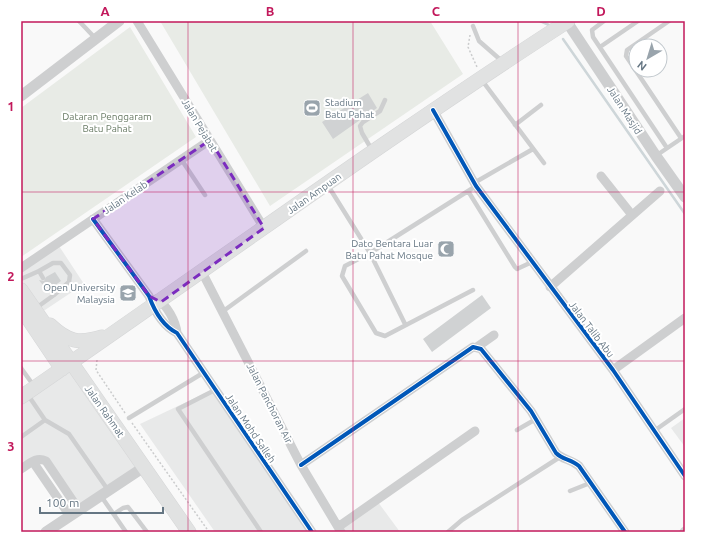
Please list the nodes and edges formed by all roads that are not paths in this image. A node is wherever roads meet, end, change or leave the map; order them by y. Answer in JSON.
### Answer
{"nodes":[{"id":1,"x":79,"y":21,"type":"edge"},
{"id":2,"x":137,"y":21,"type":"edge"},
{"id":3,"x":568,"y":21,"type":"edge"},
{"id":4,"x":604,"y":21,"type":"edge"},
{"id":5,"x":638,"y":21,"type":"edge"},
{"id":6,"x":669,"y":21,"type":"edge"},
{"id":7,"x":116,"y":22,"type":"edge"},
{"id":8,"x":473,"y":26,"type":"road end"},
{"id":9,"x":96,"y":38,"type":"junction"},
{"id":10,"x":600,"y":47,"type":"junction"},
{"id":11,"x":505,"y":63,"type":"junction"},
{"id":12,"x":483,"y":78,"type":"junction"},
{"id":13,"x":21,"y":96,"type":"edge"},
{"id":14,"x":385,"y":100,"type":"dead end"},
{"id":15,"x":541,"y":106,"type":"dead end"},
{"id":16,"x":433,"y":110,"type":"junction"},
{"id":17,"x":515,"y":125,"type":"junction"},
{"id":18,"x":683,"y":137,"type":"edge"},
{"id":19,"x":210,"y":140,"type":"junction"},
{"id":20,"x":668,"y":148,"type":"junction"},
{"id":21,"x":533,"y":149,"type":"junction"},
{"id":22,"x":373,"y":152,"type":"junction"},
{"id":23,"x":656,"y":156,"type":"junction"},
{"id":24,"x":181,"y":159,"type":"junction"},
{"id":25,"x":544,"y":163,"type":"dead end"},
{"id":26,"x":601,"y":176,"type":"dead end"},
{"id":27,"x":327,"y":184,"type":"junction"},
{"id":28,"x":475,"y":184,"type":"junction"},
{"id":29,"x":660,"y":190,"type":"dead end"},
{"id":30,"x":468,"y":191,"type":"junction"},
{"id":31,"x":205,"y":195,"type":"dead end"},
{"id":32,"x":685,"y":197,"type":"edge"},
{"id":33,"x":632,"y":215,"type":"junction"},
{"id":34,"x":93,"y":219,"type":"junction"},
{"id":35,"x":264,"y":228,"type":"junction"},
{"id":36,"x":306,"y":251,"type":"dead end"},
{"id":37,"x":370,"y":253,"type":"junction"},
{"id":38,"x":532,"y":262,"type":"junction"},
{"id":39,"x":22,"y":268,"type":"edge"},
{"id":40,"x":39,"y":271,"type":"junction"},
{"id":41,"x":202,"y":272,"type":"junction"},
{"id":42,"x":28,"y":276,"type":"junction"},
{"id":43,"x":42,"y":278,"type":"dead end"},
{"id":44,"x":21,"y":279,"type":"edge"},
{"id":45,"x":550,"y":287,"type":"junction"},
{"id":46,"x":21,"y":290,"type":"edge"},
{"id":47,"x":51,"y":290,"type":"dead end"},
{"id":48,"x":473,"y":290,"type":"dead end"},
{"id":49,"x":54,"y":295,"type":"junction"},
{"id":50,"x":154,"y":301,"type":"junction"},
{"id":51,"x":28,"y":309,"type":"edge"},
{"id":52,"x":222,"y":312,"type":"junction"},
{"id":53,"x":685,"y":318,"type":"edge"},
{"id":54,"x":405,"y":324,"type":"junction"},
{"id":55,"x":112,"y":334,"type":"junction"},
{"id":56,"x":494,"y":334,"type":"dead end"},
{"id":57,"x":477,"y":348,"type":"junction"},
{"id":58,"x":67,"y":366,"type":"junction"},
{"id":59,"x":21,"y":368,"type":"edge"},
{"id":60,"x":613,"y":370,"type":"junction"},
{"id":61,"x":203,"y":373,"type":"junction"},
{"id":62,"x":215,"y":390,"type":"junction"},
{"id":63,"x":27,"y":393,"type":"edge"},
{"id":64,"x":685,"y":409,"type":"edge"},
{"id":65,"x":129,"y":418,"type":"road end"},
{"id":66,"x":536,"y":419,"type":"junction"},
{"id":67,"x":45,"y":420,"type":"junction"},
{"id":68,"x":517,"y":430,"type":"dead end"},
{"id":69,"x":475,"y":431,"type":"dead end"},
{"id":70,"x":654,"y":431,"type":"junction"},
{"id":71,"x":21,"y":437,"type":"edge"},
{"id":72,"x":560,"y":457,"type":"junction"},
{"id":73,"x":301,"y":464,"type":"junction"},
{"id":74,"x":144,"y":467,"type":"junction"},
{"id":75,"x":21,"y":470,"type":"edge"},
{"id":76,"x":684,"y":472,"type":"edge"},
{"id":77,"x":590,"y":484,"type":"junction"},
{"id":78,"x":104,"y":492,"type":"junction"},
{"id":79,"x":570,"y":492,"type":"dead end"},
{"id":80,"x":74,"y":513,"type":"junction"},
{"id":81,"x":114,"y":514,"type":"junction"},
{"id":82,"x":454,"y":528,"type":"junction"},
{"id":83,"x":340,"y":529,"type":"edge"},
{"id":84,"x":46,"y":532,"type":"edge"},
{"id":85,"x":126,"y":532,"type":"edge"},
{"id":86,"x":147,"y":532,"type":"edge"},
{"id":87,"x":189,"y":532,"type":"edge"},
{"id":88,"x":262,"y":532,"type":"edge"},
{"id":89,"x":312,"y":532,"type":"edge"},
{"id":90,"x":448,"y":532,"type":"edge"},
{"id":91,"x":457,"y":532,"type":"edge"},
{"id":92,"x":625,"y":532,"type":"edge"}],
"edges":[{"from":1,"to":9,"type":"lane"},
{"from":2,"to":19,"type":"street","name":"Jalan Pejabat"},
{"from":3,"to":11,"type":"main road","name":"Jalan Ampuan"},
{"from":3,"to":23,"type":"street","name":"Jalan Masjid"},
{"from":4,"to":10,"type":"lane"},
{"from":5,"to":10,"type":"lane"},
{"from":6,"to":18,"type":"lane"},
{"from":7,"to":9,"type":"street"},
{"from":8,"to":11,"type":"lane"},
{"from":9,"to":13,"type":"street"},
{"from":10,"to":20,"type":"lane"},
{"from":11,"to":12,"type":"main road","name":"Jalan Ampuan"},
{"from":12,"to":16,"type":"main road","name":"Jalan Ampuan"},
{"from":12,"to":17,"type":"lane"},
{"from":14,"to":22,"type":"lane"},
{"from":15,"to":17,"type":"lane"},
{"from":16,"to":22,"type":"main road","name":"Jalan Ampuan"},
{"from":16,"to":28,"type":"street","name":"Jalan Talib Abu"},
{"from":17,"to":21,"type":"lane"},
{"from":18,"to":20,"type":"lane"},
{"from":19,"to":24,"type":"street","name":"Jalan Kelab"},
{"from":19,"to":35,"type":"street","name":"Jalan Pejabat"},
{"from":20,"to":23,"type":"lane"},
{"from":21,"to":25,"type":"lane"},
{"from":21,"to":28,"type":"lane"},
{"from":22,"to":27,"type":"main road","name":"Jalan Ampuan"},
{"from":23,"to":32,"type":"street","name":"Jalan Masjid"},
{"from":24,"to":31,"type":"lane"},
{"from":24,"to":34,"type":"street","name":"Jalan Kelab"},
{"from":26,"to":33,"type":"street"},
{"from":27,"to":35,"type":"main road","name":"Jalan Ampuan"},
{"from":27,"to":37,"type":"lane"},
{"from":28,"to":30,"type":"lane"},
{"from":28,"to":38,"type":"street","name":"Jalan Talib Abu"},
{"from":29,"to":33,"type":"street"},
{"from":30,"to":37,"type":"lane"},
{"from":30,"to":38,"type":"lane"},
{"from":33,"to":45,"type":"street"},
{"from":34,"to":39,"type":"street","name":"Jalan Kelab"},
{"from":34,"to":50,"type":"street","name":"Jalan Mohd Salleh"},
{"from":35,"to":41,"type":"main road","name":"Jalan Ampuan"},
{"from":36,"to":52,"type":"lane"},
{"from":37,"to":54,"type":"lane"},
{"from":37,"to":54,"type":"lane"},
{"from":38,"to":45,"type":"street","name":"Jalan Talib Abu"},
{"from":39,"to":42,"type":"lane"},
{"from":40,"to":42,"type":"lane"},
{"from":40,"to":43,"type":"lane"},
{"from":40,"to":49,"type":"lane"},
{"from":41,"to":50,"type":"main road","name":"Jalan Ampuan"},
{"from":41,"to":52,"type":"street","name":"Jalan Panchoran Air"},
{"from":42,"to":44,"type":"lane"},
{"from":45,"to":60,"type":"street","name":"Jalan Talib Abu"},
{"from":46,"to":51,"type":"main road","name":"Jalan Rahmat"},
{"from":47,"to":49,"type":"lane"},
{"from":48,"to":54,"type":"lane"},
{"from":49,"to":51,"type":"lane"},
{"from":50,"to":55,"type":"main road","name":"Jalan Ampuan"},
{"from":50,"to":61,"type":"street","name":"Jalan Mohd Salleh"},
{"from":51,"to":55,"type":"main road"},
{"from":51,"to":58,"type":"main road","name":"Jalan Rahmat"},
{"from":52,"to":73,"type":"street","name":"Jalan Panchoran Air"},
{"from":53,"to":60,"type":"street"},
{"from":55,"to":58,"type":"main road","name":"Jalan Ampuan"},
{"from":56,"to":57,"type":"street"},
{"from":57,"to":66,"type":"street"},
{"from":57,"to":73,"type":"street"},
{"from":58,"to":63,"type":"main road","name":"Jalan Ampuan"},
{"from":58,"to":74,"type":"main road","name":"Jalan Rahmat"},
{"from":59,"to":63,"type":"lane"},
{"from":60,"to":70,"type":"street","name":"Jalan Talib Abu"},
{"from":61,"to":62,"type":"street","name":"Jalan Mohd Salleh"},
{"from":61,"to":65,"type":"lane"},
{"from":62,"to":88,"type":"lane"},
{"from":62,"to":89,"type":"street","name":"Jalan Mohd Salleh"},
{"from":63,"to":67,"type":"lane"},
{"from":64,"to":70,"type":"lane"},
{"from":66,"to":68,"type":"lane"},
{"from":66,"to":72,"type":"street"},
{"from":67,"to":71,"type":"lane"},
{"from":67,"to":78,"type":"lane"},
{"from":69,"to":83,"type":"street"},
{"from":70,"to":76,"type":"street","name":"Jalan Talib Abu"},
{"from":72,"to":77,"type":"street"},
{"from":72,"to":82,"type":"lane"},
{"from":73,"to":83,"type":"street","name":"Jalan Panchoran Air"},
{"from":74,"to":78,"type":"street"},
{"from":74,"to":87,"type":"main road","name":"Jalan Rahmat"},
{"from":75,"to":80,"type":"street"},
{"from":77,"to":79,"type":"lane"},
{"from":77,"to":92,"type":"street"},
{"from":78,"to":80,"type":"street"},
{"from":78,"to":81,"type":"lane"},
{"from":80,"to":84,"type":"street"},
{"from":81,"to":85,"type":"lane"},
{"from":81,"to":86,"type":"lane"},
{"from":82,"to":90,"type":"lane"},
{"from":82,"to":91,"type":"lane"}]}
